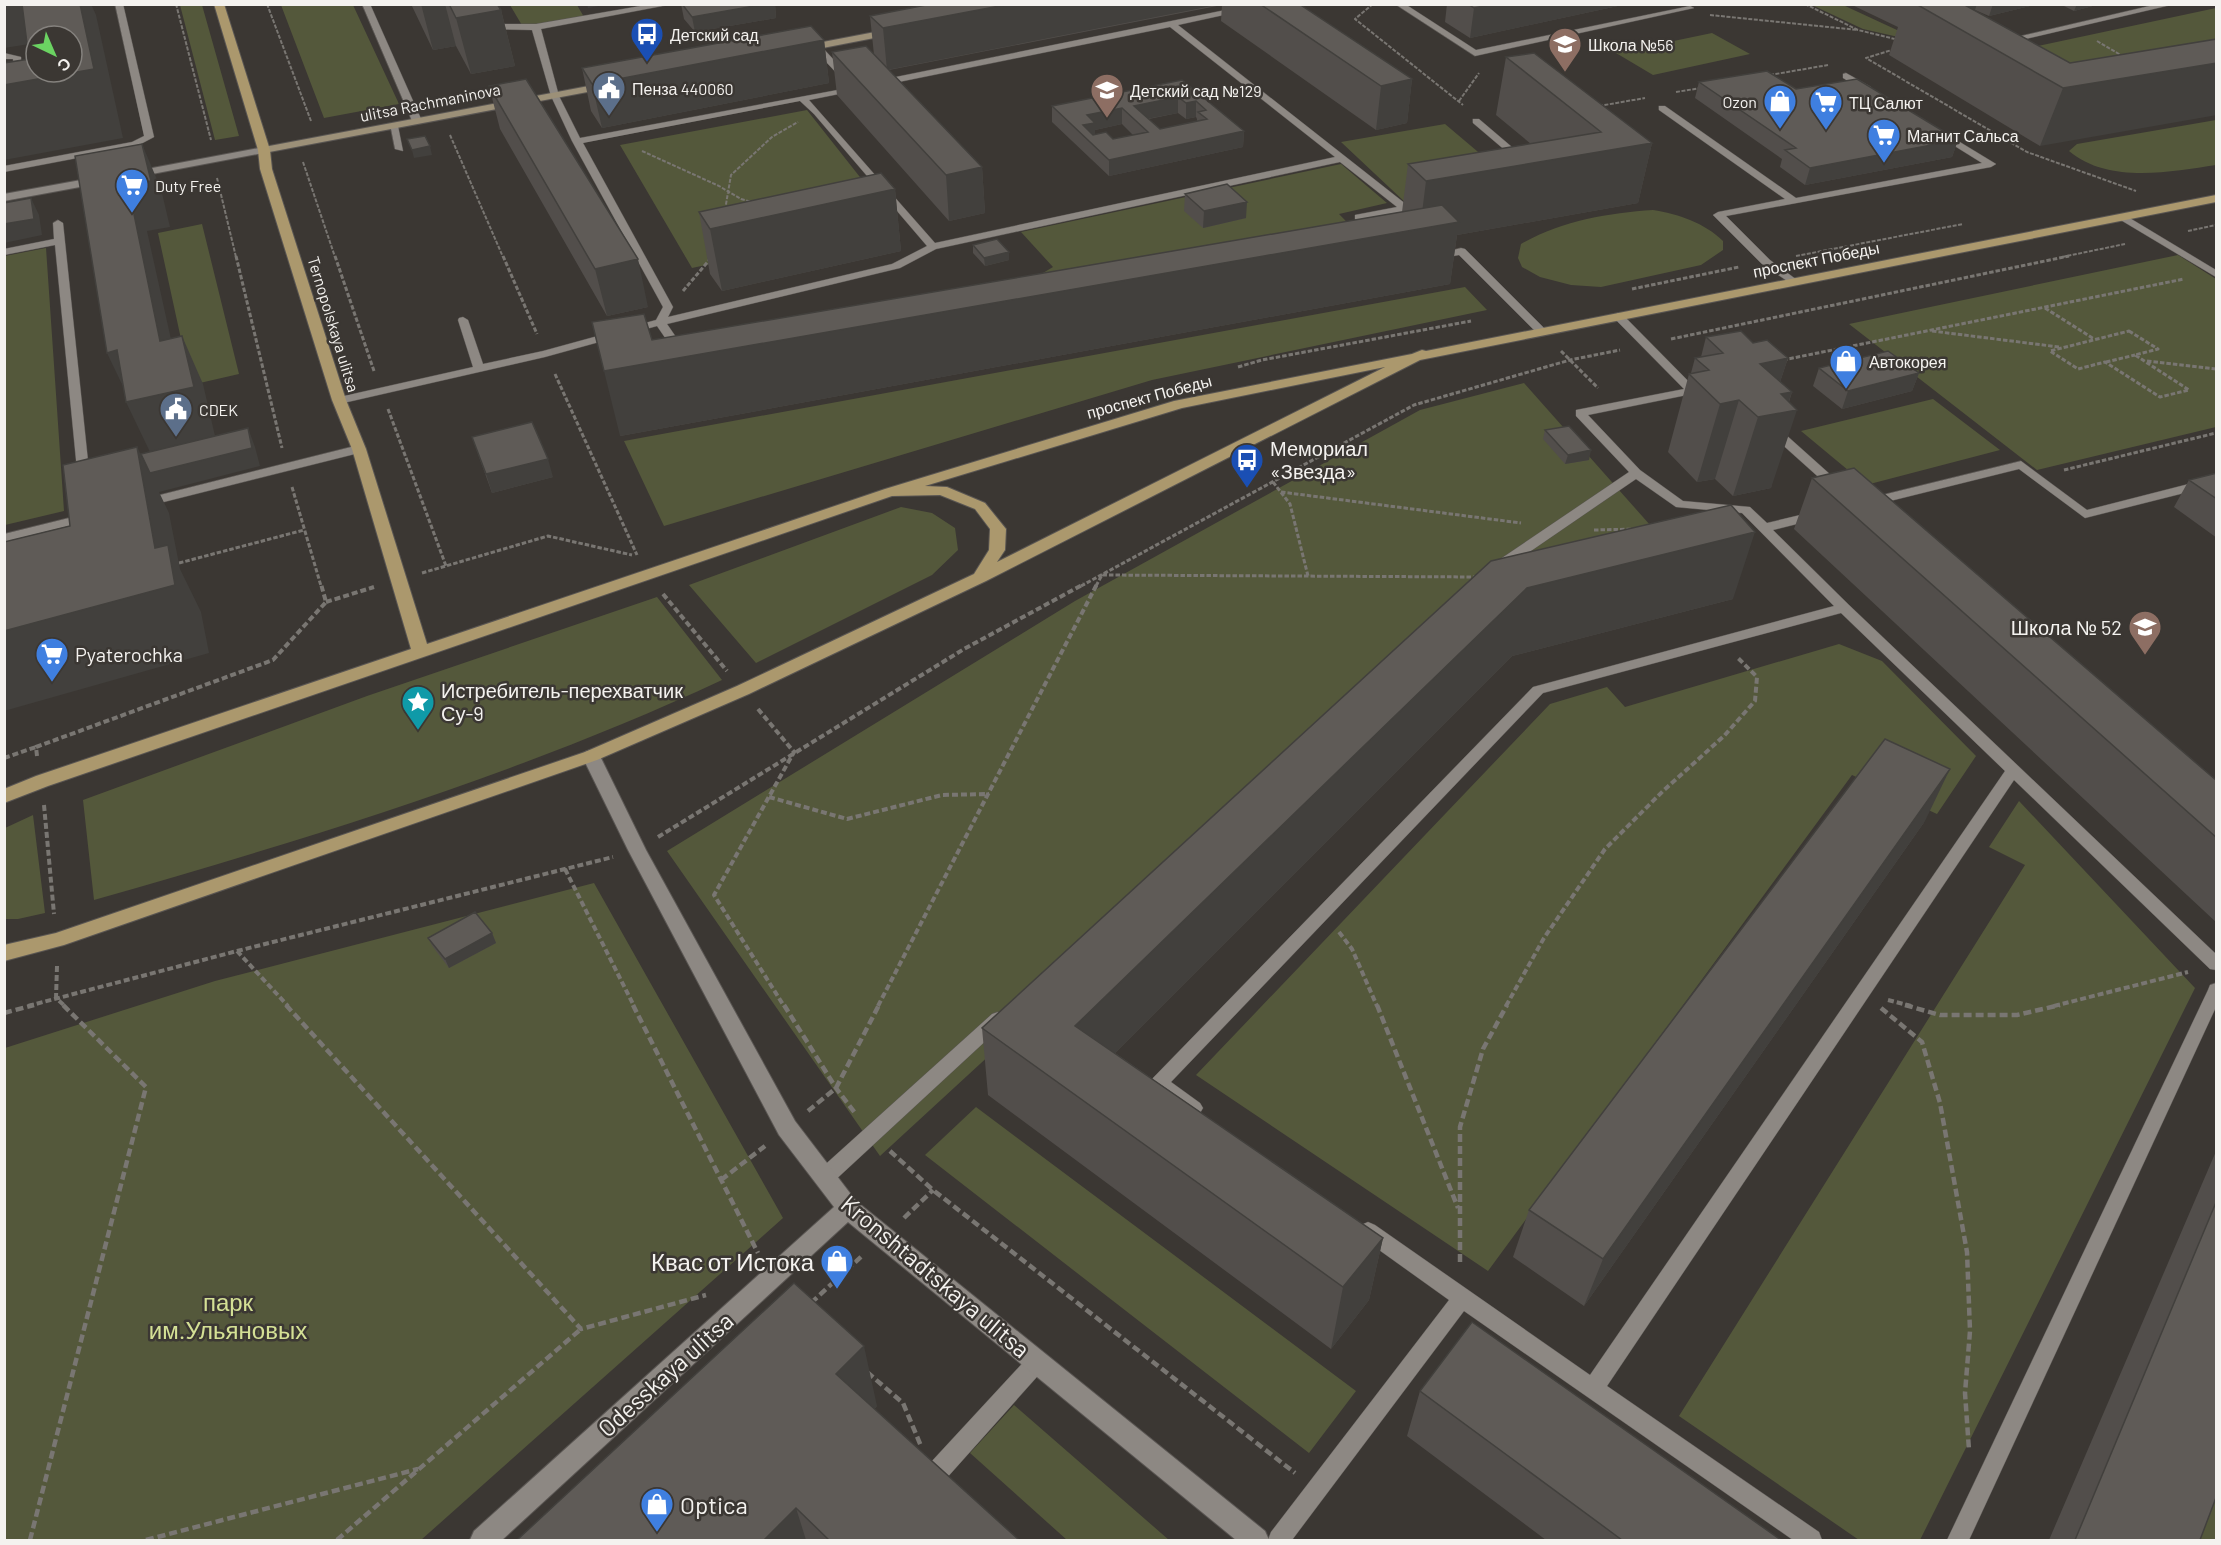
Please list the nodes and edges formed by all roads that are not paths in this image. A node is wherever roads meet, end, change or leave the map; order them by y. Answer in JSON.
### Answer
{"nodes":[{"id":1,"x":119,"y":4,"type":"edge"},
{"id":2,"x":219,"y":4,"type":"edge"},
{"id":3,"x":366,"y":4,"type":"edge"},
{"id":4,"x":476,"y":4,"type":"edge"},
{"id":5,"x":669,"y":4,"type":"edge"},
{"id":6,"x":1270,"y":4,"type":"edge"},
{"id":7,"x":1399,"y":4,"type":"edge"},
{"id":8,"x":1684,"y":4,"type":"edge"},
{"id":9,"x":2171,"y":4,"type":"edge"},
{"id":10,"x":1172,"y":24,"type":"junction"},
{"id":11,"x":536,"y":27,"type":"junction"},
{"id":12,"x":910,"y":29,"type":"edge"},
{"id":13,"x":1997,"y":42,"type":"edge"},
{"id":14,"x":816,"y":46,"type":"junction"},
{"id":15,"x":793,"y":51,"type":"edge"},
{"id":16,"x":4,"y":56,"type":"edge"},
{"id":17,"x":1846,"y":76,"type":"dead end"},
{"id":18,"x":623,"y":83,"type":"edge"},
{"id":19,"x":856,"y":88,"type":"junction"},
{"id":20,"x":20,"y":89,"type":"dead end"},
{"id":21,"x":1875,"y":94,"type":"edge"},
{"id":22,"x":555,"y":96,"type":"junction"},
{"id":23,"x":802,"y":98,"type":"junction"},
{"id":24,"x":1662,"y":108,"type":"dead end"},
{"id":25,"x":417,"y":121,"type":"junction"},
{"id":26,"x":1476,"y":121,"type":"dead end"},
{"id":27,"x":393,"y":126,"type":"junction"},
{"id":28,"x":1933,"y":129,"type":"edge"},
{"id":29,"x":577,"y":141,"type":"junction"},
{"id":30,"x":400,"y":149,"type":"dead end"},
{"id":31,"x":264,"y":150,"type":"junction"},
{"id":32,"x":1344,"y":158,"type":"junction"},
{"id":33,"x":1531,"y":167,"type":"dead end"},
{"id":34,"x":4,"y":169,"type":"edge"},
{"id":35,"x":4,"y":198,"type":"edge"},
{"id":36,"x":2217,"y":199,"type":"edge"},
{"id":37,"x":1794,"y":201,"type":"junction"},
{"id":38,"x":1439,"y":202,"type":"edge"},
{"id":39,"x":1406,"y":208,"type":"junction"},
{"id":40,"x":2123,"y":217,"type":"junction"},
{"id":41,"x":58,"y":223,"type":"dead end"},
{"id":42,"x":1380,"y":239,"type":"dead end"},
{"id":43,"x":60,"y":241,"type":"junction"},
{"id":44,"x":933,"y":247,"type":"junction"},
{"id":45,"x":4,"y":252,"type":"edge"},
{"id":46,"x":1420,"y":258,"type":"edge"},
{"id":47,"x":2216,"y":273,"type":"edge"},
{"id":48,"x":1793,"y":282,"type":"junction"},
{"id":49,"x":1618,"y":316,"type":"junction"},
{"id":50,"x":463,"y":320,"type":"dead end"},
{"id":51,"x":660,"y":322,"type":"junction"},
{"id":52,"x":1541,"y":331,"type":"junction"},
{"id":53,"x":1422,"y":354,"type":"junction"},
{"id":54,"x":690,"y":366,"type":"edge"},
{"id":55,"x":479,"y":368,"type":"junction"},
{"id":56,"x":339,"y":400,"type":"junction"},
{"id":57,"x":1761,"y":418,"type":"edge"},
{"id":58,"x":359,"y":449,"type":"junction"},
{"id":59,"x":1636,"y":473,"type":"junction"},
{"id":60,"x":2217,"y":481,"type":"edge"},
{"id":61,"x":890,"y":492,"type":"junction"},
{"id":62,"x":132,"y":506,"type":"edge"},
{"id":63,"x":1826,"y":513,"type":"edge"},
{"id":64,"x":1764,"y":528,"type":"junction"},
{"id":65,"x":4,"y":538,"type":"edge"},
{"id":66,"x":980,"y":577,"type":"junction"},
{"id":67,"x":1484,"y":577,"type":"edge"},
{"id":68,"x":1844,"y":608,"type":"junction"},
{"id":69,"x":421,"y":652,"type":"junction"},
{"id":70,"x":591,"y":756,"type":"junction"},
{"id":71,"x":2013,"y":770,"type":"junction"},
{"id":72,"x":4,"y":797,"type":"edge"},
{"id":73,"x":4,"y":953,"type":"edge"},
{"id":74,"x":2217,"y":964,"type":"edge"},
{"id":75,"x":2217,"y":990,"type":"edge"},
{"id":76,"x":1007,"y":1011,"type":"edge"},
{"id":77,"x":1208,"y":1118,"type":"edge"},
{"id":78,"x":825,"y":1177,"type":"junction"},
{"id":79,"x":848,"y":1208,"type":"junction"},
{"id":80,"x":1355,"y":1222,"type":"edge"},
{"id":81,"x":1462,"y":1298,"type":"junction"},
{"id":82,"x":1037,"y":1362,"type":"junction"},
{"id":83,"x":1593,"y":1389,"type":"junction"},
{"id":84,"x":916,"y":1493,"type":"edge"},
{"id":85,"x":483,"y":1540,"type":"edge"},
{"id":86,"x":1256,"y":1540,"type":"edge"},
{"id":87,"x":1279,"y":1540,"type":"edge"},
{"id":88,"x":1811,"y":1540,"type":"edge"},
{"id":89,"x":1958,"y":1540,"type":"edge"}],
"edges":[{"from":1,"to":34,"type":"lane"},
{"from":2,"to":31,"type":"main road","name":"Ternopolskaya ulitsa"},
{"from":3,"to":25,"type":"lane"},
{"from":4,"to":11,"type":"lane"},
{"from":5,"to":11,"type":"lane"},
{"from":6,"to":10,"type":"lane"},
{"from":7,"to":8,"type":"lane"},
{"from":9,"to":13,"type":"lane"},
{"from":10,"to":19,"type":"lane"},
{"from":10,"to":32,"type":"lane"},
{"from":11,"to":22,"type":"lane"},
{"from":12,"to":14,"type":"main road"},
{"from":14,"to":15,"type":"main road"},
{"from":14,"to":19,"type":"lane"},
{"from":16,"to":20,"type":"lane"},
{"from":17,"to":21,"type":"lane"},
{"from":18,"to":22,"type":"main road","name":"ulitsa Rachmaninova"},
{"from":19,"to":23,"type":"lane"},
{"from":22,"to":25,"type":"main road","name":"ulitsa Rachmaninova"},
{"from":22,"to":29,"type":"lane"},
{"from":23,"to":29,"type":"lane"},
{"from":23,"to":44,"type":"lane"},
{"from":24,"to":37,"type":"lane"},
{"from":25,"to":27,"type":"main road","name":"ulitsa Rachmaninova"},
{"from":26,"to":33,"type":"lane"},
{"from":27,"to":30,"type":"lane"},
{"from":27,"to":31,"type":"main road","name":"ulitsa Rachmaninova"},
{"from":28,"to":37,"type":"lane"},
{"from":29,"to":51,"type":"lane"},
{"from":31,"to":35,"type":"street","name":"ulitsa Rachmaninova"},
{"from":31,"to":56,"type":"main road","name":"Ternopolskaya ulitsa"},
{"from":32,"to":39,"type":"lane"},
{"from":32,"to":44,"type":"lane"},
{"from":36,"to":40,"type":"main road","name":"проспект Победы"},
{"from":37,"to":48,"type":"lane"},
{"from":38,"to":39,"type":"lane"},
{"from":39,"to":42,"type":"lane"},
{"from":40,"to":47,"type":"lane"},
{"from":40,"to":48,"type":"main road","name":"проспект Победы"},
{"from":41,"to":43,"type":"lane"},
{"from":43,"to":45,"type":"lane"},
{"from":43,"to":65,"type":"lane"},
{"from":44,"to":51,"type":"lane"},
{"from":46,"to":52,"type":"lane"},
{"from":48,"to":49,"type":"main road","name":"проспект Победы"},
{"from":49,"to":52,"type":"main road","name":"проспект Победы"},
{"from":49,"to":59,"type":"lane"},
{"from":50,"to":55,"type":"lane"},
{"from":51,"to":54,"type":"lane"},
{"from":51,"to":55,"type":"lane"},
{"from":52,"to":53,"type":"main road","name":"проспект Победы"},
{"from":53,"to":61,"type":"main road","name":"проспект Победы"},
{"from":53,"to":66,"type":"main road","name":"проспект Победы"},
{"from":55,"to":56,"type":"lane"},
{"from":56,"to":58,"type":"main road","name":"Ternopolskaya ulitsa"},
{"from":57,"to":60,"type":"lane"},
{"from":58,"to":62,"type":"lane"},
{"from":58,"to":69,"type":"main road","name":"Ternopolskaya ulitsa"},
{"from":59,"to":64,"type":"lane"},
{"from":59,"to":67,"type":"lane"},
{"from":61,"to":66,"type":"main road"},
{"from":61,"to":69,"type":"main road"},
{"from":63,"to":64,"type":"lane"},
{"from":64,"to":68,"type":"lane"},
{"from":66,"to":70,"type":"main road","name":"проспект Победы"},
{"from":68,"to":71,"type":"lane"},
{"from":68,"to":77,"type":"lane"},
{"from":69,"to":72,"type":"main road"},
{"from":70,"to":73,"type":"main road","name":"проспект Победы"},
{"from":70,"to":78,"type":"street","name":"Kronshtadtskaya ulitsa"},
{"from":71,"to":74,"type":"lane"},
{"from":71,"to":83,"type":"lane"},
{"from":75,"to":89,"type":"lane"},
{"from":76,"to":78,"type":"lane"},
{"from":78,"to":79,"type":"street","name":"Kronshtadtskaya ulitsa"},
{"from":79,"to":82,"type":"street","name":"Kronshtadtskaya ulitsa"},
{"from":79,"to":85,"type":"street","name":"Odesskaya ulitsa"},
{"from":80,"to":81,"type":"lane"},
{"from":81,"to":83,"type":"lane"},
{"from":81,"to":87,"type":"lane"},
{"from":82,"to":84,"type":"lane"},
{"from":82,"to":86,"type":"street","name":"Kronshtadtskaya ulitsa"},
{"from":83,"to":88,"type":"lane"}]}
